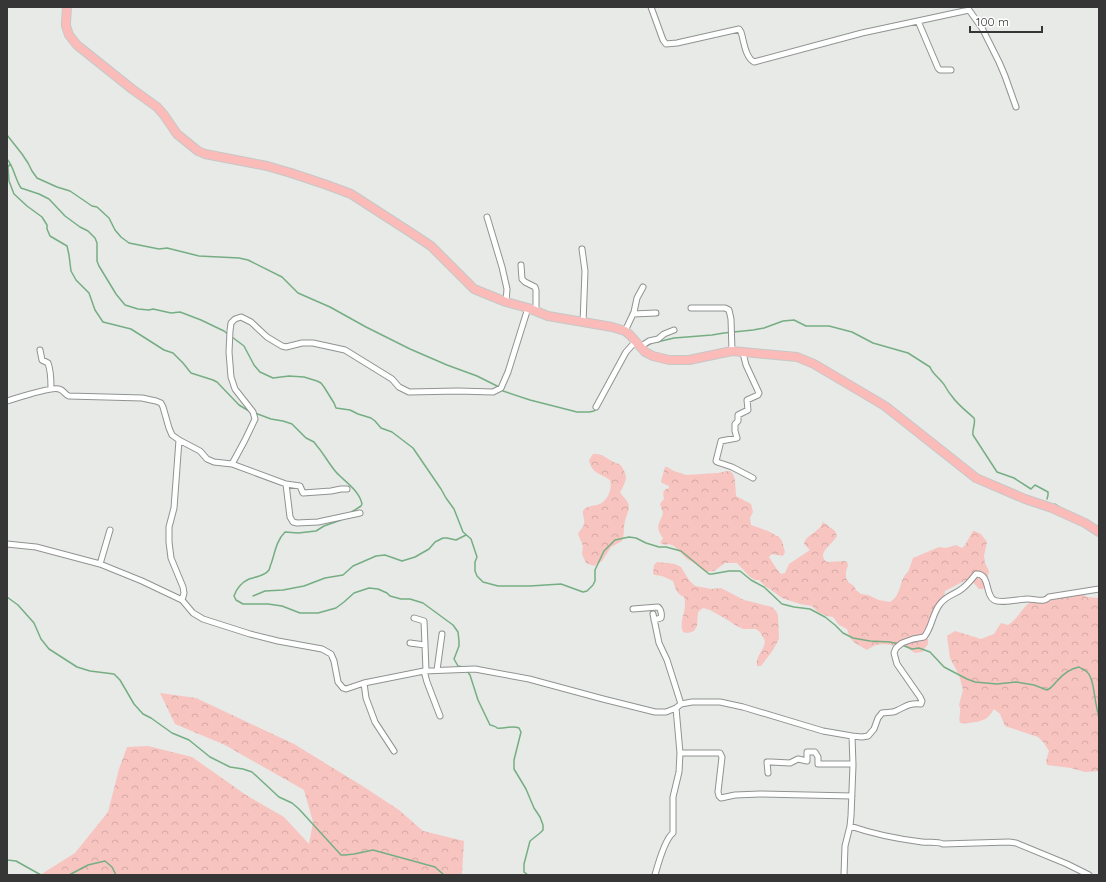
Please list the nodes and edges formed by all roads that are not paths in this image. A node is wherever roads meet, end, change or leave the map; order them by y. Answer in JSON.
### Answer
{"nodes":[{"id":1,"x":67,"y":7,"type":"edge"},
{"id":2,"x":651,"y":7,"type":"edge"},
{"id":3,"x":968,"y":8,"type":"edge"},
{"id":4,"x":918,"y":21,"type":"junction"},
{"id":5,"x":951,"y":70,"type":"dead end"},
{"id":6,"x":1016,"y":107,"type":"dead end"},
{"id":7,"x":487,"y":217,"type":"dead end"},
{"id":8,"x":582,"y":249,"type":"dead end"},
{"id":9,"x":521,"y":265,"type":"dead end"},
{"id":10,"x":643,"y":287,"type":"dead end"},
{"id":11,"x":506,"y":302,"type":"junction"},
{"id":12,"x":691,"y":308,"type":"dead end"},
{"id":13,"x":532,"y":310,"type":"junction"},
{"id":14,"x":656,"y":313,"type":"dead end"},
{"id":15,"x":633,"y":314,"type":"junction"},
{"id":16,"x":583,"y":322,"type":"junction"},
{"id":17,"x":674,"y":330,"type":"dead end"},
{"id":18,"x":625,"y":331,"type":"junction"},
{"id":19,"x":638,"y":344,"type":"junction"},
{"id":20,"x":40,"y":350,"type":"dead end"},
{"id":21,"x":732,"y":351,"type":"junction"},
{"id":22,"x":743,"y":352,"type":"junction"},
{"id":23,"x":51,"y":388,"type":"junction"},
{"id":24,"x":7,"y":401,"type":"edge"},
{"id":25,"x":596,"y":407,"type":"dead end"},
{"id":26,"x":179,"y":440,"type":"junction"},
{"id":27,"x":232,"y":464,"type":"junction"},
{"id":28,"x":753,"y":478,"type":"dead end"},
{"id":29,"x":286,"y":484,"type":"junction"},
{"id":30,"x":347,"y":489,"type":"dead end"},
{"id":31,"x":360,"y":513,"type":"dead end"},
{"id":32,"x":110,"y":530,"type":"dead end"},
{"id":33,"x":1099,"y":532,"type":"edge"},
{"id":34,"x":7,"y":544,"type":"edge"},
{"id":35,"x":100,"y":564,"type":"junction"},
{"id":36,"x":1099,"y":589,"type":"edge"},
{"id":37,"x":182,"y":600,"type":"junction"},
{"id":38,"x":633,"y":609,"type":"dead end"},
{"id":39,"x":653,"y":614,"type":"dead end"},
{"id":40,"x":414,"y":618,"type":"dead end"},
{"id":41,"x":654,"y":620,"type":"junction"},
{"id":42,"x":442,"y":634,"type":"dead end"},
{"id":43,"x":410,"y":643,"type":"dead end"},
{"id":44,"x":425,"y":645,"type":"junction"},
{"id":45,"x":437,"y":670,"type":"junction"},
{"id":46,"x":425,"y":671,"type":"junction"},
{"id":47,"x":364,"y":683,"type":"junction"},
{"id":48,"x":681,"y":704,"type":"junction"},
{"id":49,"x":676,"y":708,"type":"junction"},
{"id":50,"x":440,"y":716,"type":"dead end"},
{"id":51,"x":852,"y":736,"type":"junction"},
{"id":52,"x":394,"y":751,"type":"dead end"},
{"id":53,"x":680,"y":753,"type":"junction"},
{"id":54,"x":853,"y":764,"type":"junction"},
{"id":55,"x":768,"y":773,"type":"dead end"},
{"id":56,"x":852,"y":796,"type":"junction"},
{"id":57,"x":850,"y":826,"type":"junction"},
{"id":58,"x":655,"y":875,"type":"edge"},
{"id":59,"x":844,"y":875,"type":"edge"},
{"id":60,"x":1089,"y":875,"type":"edge"}],
"edges":[{"from":1,"to":11,"type":"main road"},
{"from":2,"to":4,"type":"street"},
{"from":3,"to":4,"type":"street"},
{"from":3,"to":6,"type":"street"},
{"from":4,"to":5,"type":"street"},
{"from":7,"to":11,"type":"street"},
{"from":8,"to":16,"type":"street"},
{"from":9,"to":13,"type":"street"},
{"from":10,"to":15,"type":"street"},
{"from":11,"to":13,"type":"main road"},
{"from":12,"to":21,"type":"street"},
{"from":13,"to":16,"type":"main road"},
{"from":13,"to":27,"type":"street"},
{"from":14,"to":15,"type":"street"},
{"from":15,"to":18,"type":"street"},
{"from":16,"to":18,"type":"main road"},
{"from":17,"to":19,"type":"street"},
{"from":18,"to":19,"type":"main road"},
{"from":19,"to":21,"type":"main road"},
{"from":19,"to":25,"type":"street"},
{"from":20,"to":23,"type":"street"},
{"from":21,"to":22,"type":"main road"},
{"from":22,"to":28,"type":"street"},
{"from":22,"to":33,"type":"main road"},
{"from":23,"to":24,"type":"street"},
{"from":23,"to":26,"type":"street"},
{"from":26,"to":27,"type":"street"},
{"from":26,"to":37,"type":"street"},
{"from":27,"to":29,"type":"street"},
{"from":29,"to":30,"type":"street"},
{"from":29,"to":31,"type":"street"},
{"from":32,"to":35,"type":"street"},
{"from":34,"to":35,"type":"street"},
{"from":35,"to":37,"type":"street"},
{"from":36,"to":51,"type":"street"},
{"from":37,"to":47,"type":"street"},
{"from":38,"to":41,"type":"street"},
{"from":39,"to":41,"type":"street"},
{"from":40,"to":44,"type":"street"},
{"from":41,"to":48,"type":"street"},
{"from":42,"to":45,"type":"street"},
{"from":43,"to":44,"type":"street"},
{"from":44,"to":46,"type":"street"},
{"from":45,"to":46,"type":"street"},
{"from":45,"to":49,"type":"street"},
{"from":46,"to":47,"type":"street"},
{"from":46,"to":50,"type":"street"},
{"from":47,"to":52,"type":"street"},
{"from":48,"to":49,"type":"street"},
{"from":48,"to":51,"type":"street"},
{"from":49,"to":53,"type":"street"},
{"from":51,"to":54,"type":"street"},
{"from":53,"to":56,"type":"street"},
{"from":53,"to":58,"type":"street"},
{"from":54,"to":55,"type":"street"},
{"from":54,"to":56,"type":"street"},
{"from":56,"to":57,"type":"street"},
{"from":57,"to":59,"type":"street"},
{"from":57,"to":60,"type":"street"}]}
